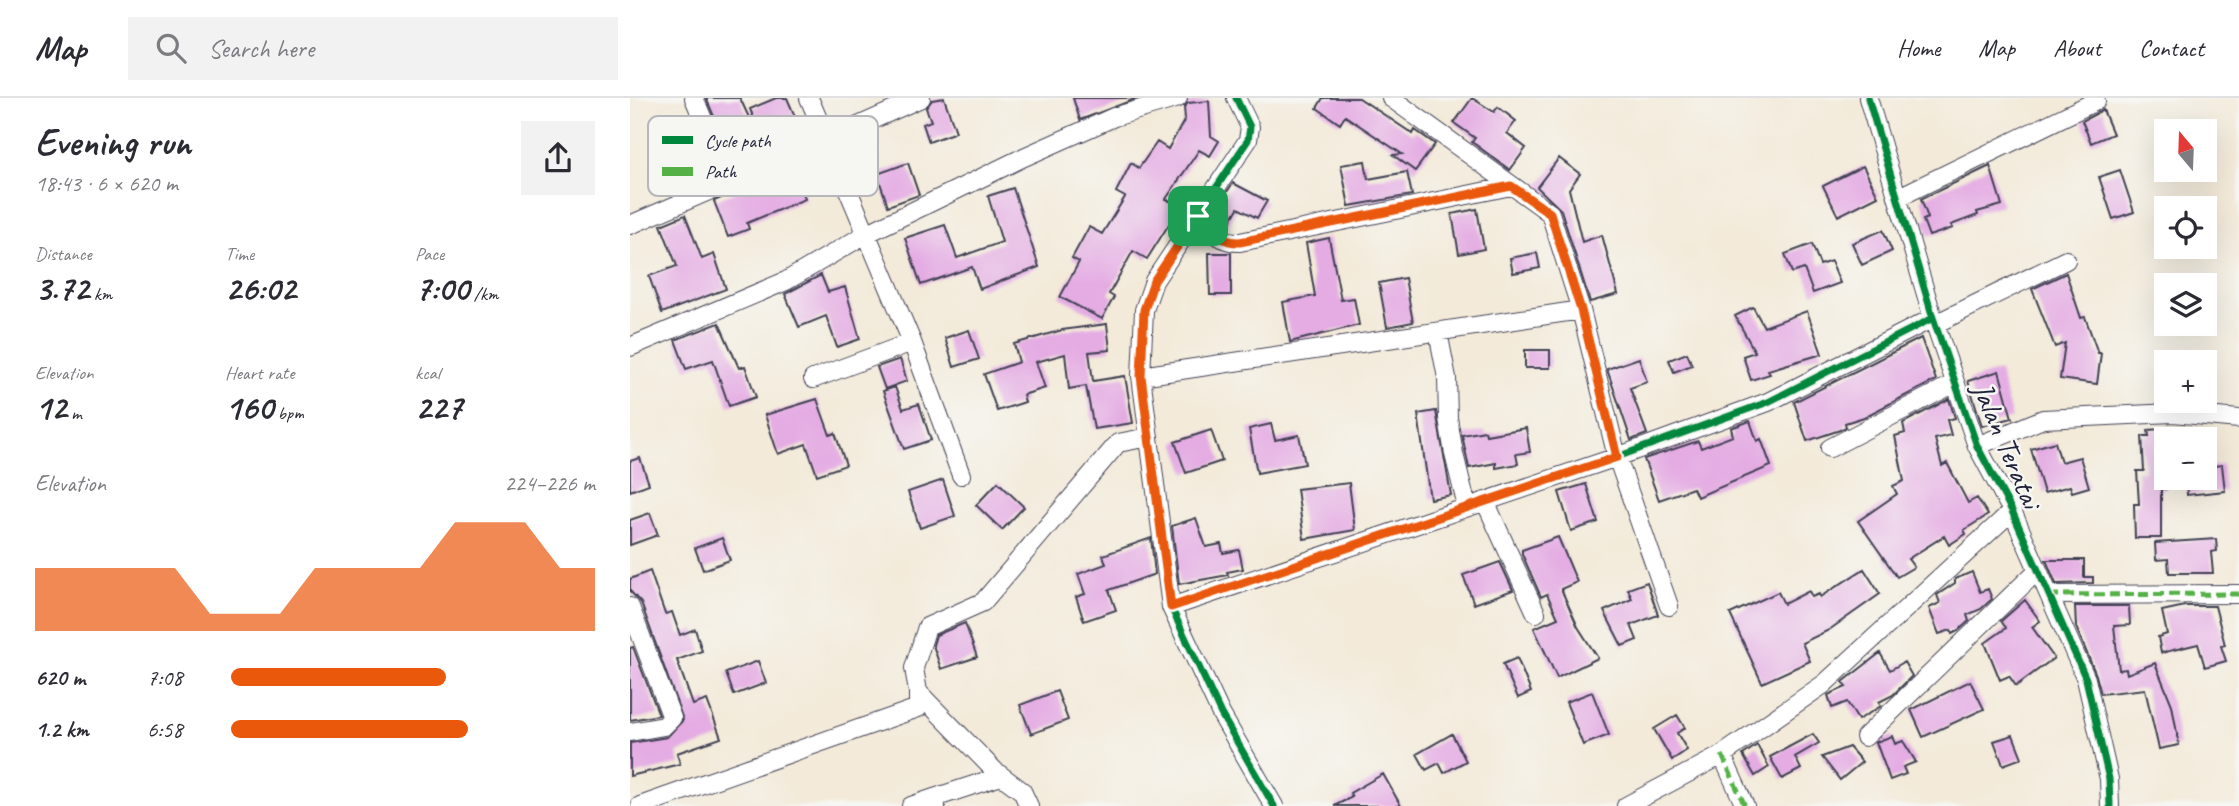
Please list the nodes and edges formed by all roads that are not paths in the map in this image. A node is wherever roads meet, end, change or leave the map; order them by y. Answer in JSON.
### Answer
{"nodes":[{"id":1,"x":694,"y":98,"type":"edge"},
{"id":2,"x":809,"y":98,"type":"edge"},
{"id":3,"x":921,"y":98,"type":"edge"},
{"id":4,"x":1178,"y":98,"type":"edge"},
{"id":5,"x":1236,"y":98,"type":"edge"},
{"id":6,"x":1391,"y":98,"type":"edge"},
{"id":7,"x":1868,"y":98,"type":"edge"},
{"id":8,"x":2096,"y":101,"type":"dead end"},
{"id":9,"x":702,"y":116,"type":"edge"},
{"id":10,"x":817,"y":116,"type":"edge"},
{"id":11,"x":878,"y":117,"type":"edge"},
{"id":12,"x":1511,"y":186,"type":"junction"},
{"id":13,"x":695,"y":196,"type":"edge"},
{"id":14,"x":850,"y":196,"type":"edge"},
{"id":15,"x":1899,"y":197,"type":"junction"},
{"id":16,"x":1198,"y":216,"type":"junction"},
{"id":17,"x":630,"y":225,"type":"edge"},
{"id":18,"x":866,"y":234,"type":"junction"},
{"id":19,"x":2066,"y":260,"type":"dead end"},
{"id":20,"x":1581,"y":310,"type":"junction"},
{"id":21,"x":1934,"y":321,"type":"junction"},
{"id":22,"x":1438,"y":332,"type":"junction"},
{"id":23,"x":912,"y":342,"type":"junction"},
{"id":24,"x":630,"y":347,"type":"edge"},
{"id":25,"x":1141,"y":376,"type":"junction"},
{"id":26,"x":813,"y":379,"type":"dead end"},
{"id":27,"x":1955,"y":383,"type":"junction"},
{"id":28,"x":2239,"y":419,"type":"edge"},
{"id":29,"x":1149,"y":437,"type":"junction"},
{"id":30,"x":1977,"y":446,"type":"junction"},
{"id":31,"x":1830,"y":448,"type":"dead end"},
{"id":32,"x":1617,"y":457,"type":"junction"},
{"id":33,"x":961,"y":475,"type":"dead end"},
{"id":34,"x":1485,"y":501,"type":"junction"},
{"id":35,"x":1467,"y":507,"type":"junction"},
{"id":36,"x":2012,"y":511,"type":"junction"},
{"id":37,"x":2038,"y":570,"type":"junction"},
{"id":38,"x":2239,"y":594,"type":"edge"},
{"id":39,"x":2049,"y":595,"type":"junction"},
{"id":40,"x":1669,"y":606,"type":"dead end"},
{"id":41,"x":630,"y":607,"type":"edge"},
{"id":42,"x":1171,"y":607,"type":"junction"},
{"id":43,"x":1536,"y":613,"type":"dead end"},
{"id":44,"x":637,"y":642,"type":"edge"},
{"id":45,"x":918,"y":692,"type":"junction"},
{"id":46,"x":630,"y":732,"type":"edge"},
{"id":47,"x":1865,"y":737,"type":"dead end"},
{"id":48,"x":1722,"y":755,"type":"junction"},
{"id":49,"x":1001,"y":776,"type":"junction"},
{"id":50,"x":935,"y":802,"type":"edge"},
{"id":51,"x":640,"y":806,"type":"edge"},
{"id":52,"x":911,"y":806,"type":"edge"},
{"id":53,"x":1029,"y":806,"type":"edge"},
{"id":54,"x":1274,"y":806,"type":"edge"},
{"id":55,"x":1626,"y":806,"type":"edge"},
{"id":56,"x":1745,"y":806,"type":"edge"},
{"id":57,"x":2110,"y":806,"type":"edge"}],
"edges":[{"from":1,"to":9,"type":"street"},
{"from":2,"to":10,"type":"street"},
{"from":3,"to":11,"type":"street"},
{"from":4,"to":18,"type":"street"},
{"from":5,"to":16,"type":"street"},
{"from":6,"to":12,"type":"street"},
{"from":7,"to":15,"type":"street","name":"Jalan Teratai"},
{"from":8,"to":15,"type":"street"},
{"from":12,"to":16,"type":"street"},
{"from":12,"to":20,"type":"street"},
{"from":13,"to":17,"type":"street"},
{"from":14,"to":18,"type":"street"},
{"from":15,"to":21,"type":"street","name":"Jalan Teratai"},
{"from":16,"to":25,"type":"street"},
{"from":18,"to":23,"type":"street"},
{"from":18,"to":24,"type":"street"},
{"from":19,"to":21,"type":"street"},
{"from":20,"to":22,"type":"street"},
{"from":20,"to":32,"type":"street"},
{"from":21,"to":27,"type":"street","name":"Jalan Teratai"},
{"from":21,"to":32,"type":"street"},
{"from":22,"to":25,"type":"street"},
{"from":22,"to":35,"type":"street"},
{"from":23,"to":26,"type":"street"},
{"from":23,"to":33,"type":"street"},
{"from":25,"to":29,"type":"street"},
{"from":27,"to":30,"type":"street","name":"Jalan Teratai"},
{"from":27,"to":31,"type":"street"},
{"from":28,"to":30,"type":"street"},
{"from":29,"to":42,"type":"street"},
{"from":29,"to":45,"type":"street"},
{"from":30,"to":36,"type":"street","name":"Jalan Teratai"},
{"from":32,"to":34,"type":"street"},
{"from":32,"to":40,"type":"street"},
{"from":34,"to":35,"type":"street"},
{"from":34,"to":43,"type":"street"},
{"from":35,"to":42,"type":"street"},
{"from":36,"to":37,"type":"street","name":"Jalan Teratai"},
{"from":36,"to":48,"type":"street"},
{"from":37,"to":39,"type":"street","name":"Jalan Teratai"},
{"from":37,"to":47,"type":"street"},
{"from":38,"to":39,"type":"street"},
{"from":39,"to":57,"type":"street","name":"Jalan Teratai"},
{"from":41,"to":44,"type":"street"},
{"from":42,"to":54,"type":"street"},
{"from":44,"to":46,"type":"street"},
{"from":45,"to":49,"type":"street"},
{"from":45,"to":51,"type":"street"},
{"from":48,"to":55,"type":"street"},
{"from":48,"to":56,"type":"street"},
{"from":49,"to":50,"type":"street"},
{"from":49,"to":53,"type":"street"},
{"from":50,"to":52,"type":"street"}]}
